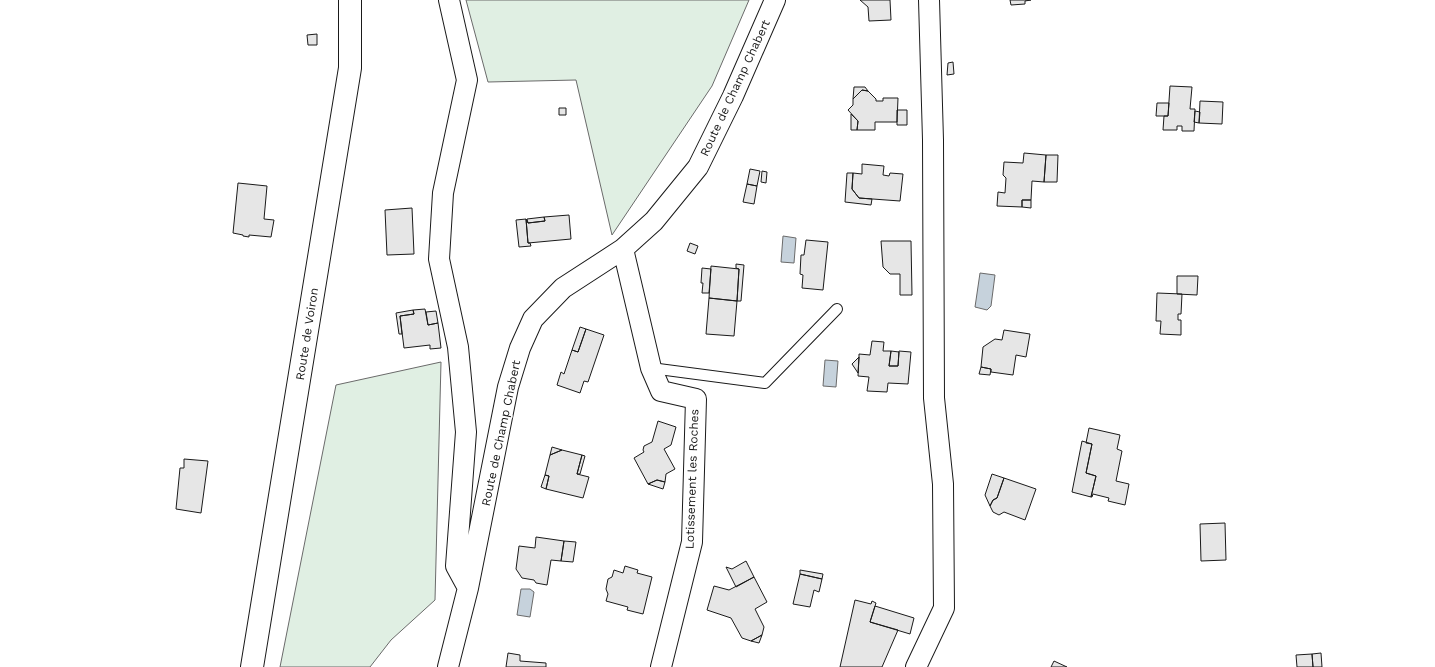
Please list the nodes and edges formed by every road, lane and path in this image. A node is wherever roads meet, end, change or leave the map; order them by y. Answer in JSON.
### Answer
{"nodes":[{"id":1,"x":350,"y":0,"type":"edge"},
{"id":2,"x":449,"y":0,"type":"edge"},
{"id":3,"x":775,"y":0,"type":"edge"},
{"id":4,"x":929,"y":0,"type":"edge"},
{"id":5,"x":622,"y":249,"type":"junction"},
{"id":6,"x":837,"y":309,"type":"dead end"},
{"id":7,"x":651,"y":368,"type":"junction"},
{"id":8,"x":468,"y":588,"type":"junction"},
{"id":9,"x":252,"y":667,"type":"edge"},
{"id":10,"x":448,"y":667,"type":"edge"},
{"id":11,"x":661,"y":667,"type":"edge"},
{"id":12,"x":916,"y":667,"type":"edge"}],
"edges":[{"from":1,"to":9,"type":"main road","name":"Route de Voiron"},
{"from":2,"to":8,"type":"street"},
{"from":3,"to":5,"type":"street","name":"Route de Champ Chabert"},
{"from":4,"to":12,"type":"street"},
{"from":5,"to":7,"type":"street","name":"Lotissement les Roches"},
{"from":5,"to":8,"type":"street","name":"Route de Champ Chabert"},
{"from":6,"to":7,"type":"lane"},
{"from":7,"to":11,"type":"street","name":"Lotissement les Roches"},
{"from":8,"to":10,"type":"street","name":"Route de Champ Chabert"}]}
